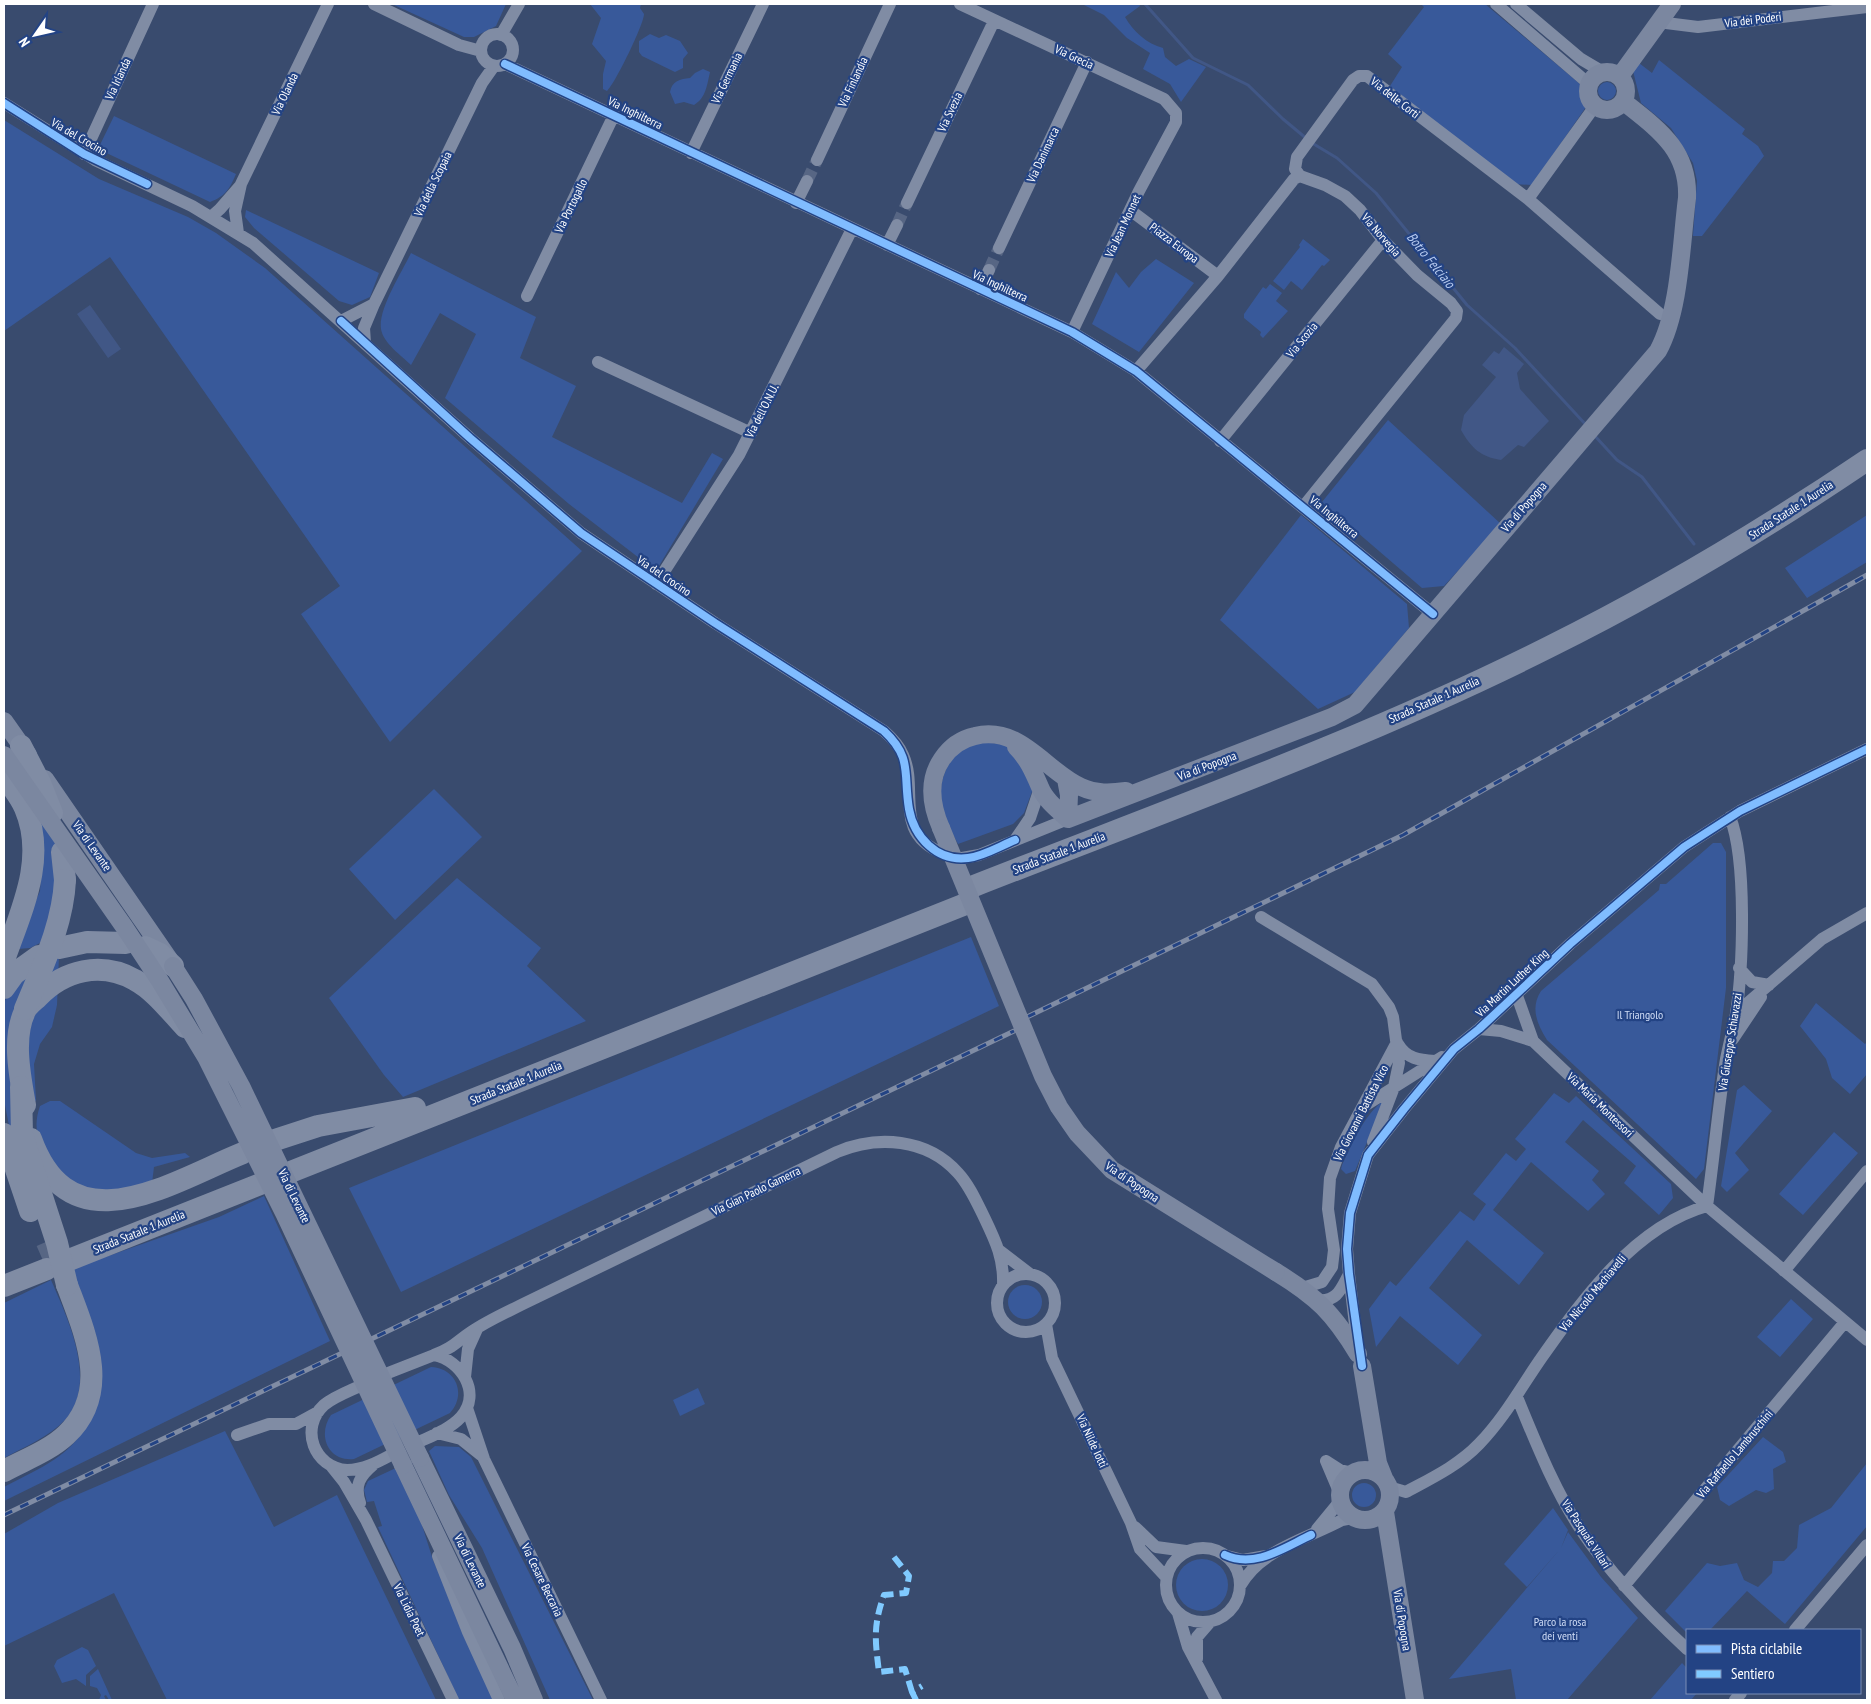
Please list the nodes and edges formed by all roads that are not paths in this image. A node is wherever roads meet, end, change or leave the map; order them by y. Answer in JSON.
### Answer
{"nodes":[{"id":1,"x":153,"y":4,"type":"edge"},
{"id":2,"x":328,"y":4,"type":"edge"},
{"id":3,"x":374,"y":4,"type":"edge"},
{"id":4,"x":762,"y":4,"type":"edge"},
{"id":5,"x":890,"y":4,"type":"edge"},
{"id":6,"x":960,"y":4,"type":"edge"},
{"id":7,"x":1496,"y":4,"type":"edge"},
{"id":8,"x":1516,"y":4,"type":"edge"},
{"id":9,"x":1672,"y":4,"type":"edge"},
{"id":10,"x":1867,"y":7,"type":"edge"},
{"id":11,"x":517,"y":8,"type":"edge"},
{"id":12,"x":994,"y":21,"type":"junction"},
{"id":13,"x":1658,"y":22,"type":"junction"},
{"id":14,"x":1698,"y":26,"type":"junction"},
{"id":15,"x":505,"y":37,"type":"junction"},
{"id":16,"x":513,"y":53,"type":"junction"},
{"id":17,"x":489,"y":57,"type":"junction"},
{"id":18,"x":1087,"y":62,"type":"junction"},
{"id":19,"x":1602,"y":72,"type":"junction"},
{"id":20,"x":526,"y":73,"type":"junction"},
{"id":21,"x":1620,"y":76,"type":"junction"},
{"id":22,"x":1589,"y":84,"type":"junction"},
{"id":23,"x":1624,"y":102,"type":"junction"},
{"id":24,"x":4,"y":103,"type":"edge"},
{"id":25,"x":1595,"y":106,"type":"junction"},
{"id":26,"x":614,"y":115,"type":"junction"},
{"id":27,"x":1176,"y":122,"type":"joint"},
{"id":28,"x":691,"y":153,"type":"junction"},
{"id":29,"x":84,"y":154,"type":"junction"},
{"id":30,"x":817,"y":160,"type":"tunnel mouth"},
{"id":31,"x":1300,"y":176,"type":"junction"},
{"id":32,"x":807,"y":181,"type":"tunnel mouth"},
{"id":33,"x":241,"y":184,"type":"junction"},
{"id":34,"x":1528,"y":199,"type":"junction"},
{"id":35,"x":796,"y":203,"type":"junction"},
{"id":36,"x":907,"y":204,"type":"tunnel mouth"},
{"id":37,"x":1130,"y":210,"type":"junction"},
{"id":38,"x":211,"y":216,"type":"junction"},
{"id":39,"x":897,"y":224,"type":"tunnel mouth"},
{"id":40,"x":852,"y":228,"type":"junction"},
{"id":41,"x":238,"y":233,"type":"junction"},
{"id":42,"x":1383,"y":240,"type":"junction"},
{"id":43,"x":887,"y":245,"type":"junction"},
{"id":44,"x":999,"y":248,"type":"tunnel mouth"},
{"id":45,"x":989,"y":270,"type":"tunnel mouth"},
{"id":46,"x":1218,"y":276,"type":"junction"},
{"id":47,"x":980,"y":289,"type":"junction"},
{"id":48,"x":527,"y":296,"type":"dead end"},
{"id":49,"x":374,"y":304,"type":"junction"},
{"id":50,"x":1660,"y":314,"type":"dead end"},
{"id":51,"x":341,"y":321,"type":"junction"},
{"id":52,"x":1072,"y":332,"type":"junction"},
{"id":53,"x":365,"y":343,"type":"junction"},
{"id":54,"x":598,"y":362,"type":"dead end"},
{"id":55,"x":1136,"y":371,"type":"junction"},
{"id":56,"x":751,"y":433,"type":"junction"},
{"id":57,"x":1220,"y":441,"type":"junction"},
{"id":58,"x":1867,"y":460,"type":"edge"},
{"id":59,"x":1867,"y":477,"type":"edge"},
{"id":60,"x":1303,"y":507,"type":"junction"},
{"id":61,"x":656,"y":584,"type":"junction"},
{"id":62,"x":1433,"y":614,"type":"junction"},
{"id":63,"x":4,"y":721,"type":"edge"},
{"id":64,"x":1004,"y":736,"type":"junction"},
{"id":65,"x":1867,"y":749,"type":"edge"},
{"id":66,"x":12,"y":751,"type":"edge"},
{"id":67,"x":4,"y":775,"type":"edge"},
{"id":68,"x":1066,"y":779,"type":"junction"},
{"id":69,"x":1040,"y":788,"type":"junction"},
{"id":70,"x":1146,"y":788,"type":"junction"},
{"id":71,"x":52,"y":813,"type":"dead end"},
{"id":72,"x":1730,"y":817,"type":"junction"},
{"id":73,"x":1068,"y":819,"type":"junction"},
{"id":74,"x":1015,"y":840,"type":"junction"},
{"id":75,"x":62,"y":852,"type":"dead end"},
{"id":76,"x":942,"y":853,"type":"dead end"},
{"id":77,"x":962,"y":858,"type":"dead end"},
{"id":78,"x":968,"y":895,"type":"junction"},
{"id":79,"x":1867,"y":913,"type":"edge"},
{"id":80,"x":1260,"y":917,"type":"dead end"},
{"id":81,"x":4,"y":960,"type":"edge"},
{"id":82,"x":173,"y":966,"type":"junction"},
{"id":83,"x":1739,"y":968,"type":"junction"},
{"id":84,"x":1769,"y":985,"type":"junction"},
{"id":85,"x":4,"y":988,"type":"edge"},
{"id":86,"x":1516,"y":993,"type":"junction"},
{"id":87,"x":26,"y":1009,"type":"junction"},
{"id":88,"x":1736,"y":1013,"type":"junction"},
{"id":89,"x":1479,"y":1029,"type":"junction"},
{"id":90,"x":194,"y":1037,"type":"junction"},
{"id":91,"x":1533,"y":1040,"type":"junction"},
{"id":92,"x":1397,"y":1042,"type":"junction"},
{"id":93,"x":1729,"y":1044,"type":"junction"},
{"id":94,"x":1454,"y":1049,"type":"junction"},
{"id":95,"x":1435,"y":1061,"type":"junction"},
{"id":96,"x":21,"y":1087,"type":"junction"},
{"id":97,"x":1394,"y":1087,"type":"junction"},
{"id":98,"x":415,"y":1108,"type":"junction"},
{"id":99,"x":1363,"y":1108,"type":"junction"},
{"id":100,"x":4,"y":1134,"type":"edge"},
{"id":101,"x":1368,"y":1155,"type":"junction"},
{"id":102,"x":1867,"y":1171,"type":"edge"},
{"id":103,"x":1707,"y":1206,"type":"junction"},
{"id":104,"x":1000,"y":1250,"type":"junction"},
{"id":105,"x":44,"y":1262,"type":"tunnel mouth"},
{"id":106,"x":1784,"y":1271,"type":"junction"},
{"id":107,"x":1030,"y":1274,"type":"junction"},
{"id":108,"x":1348,"y":1274,"type":"junction"},
{"id":109,"x":8,"y":1281,"type":"edge"},
{"id":110,"x":67,"y":1285,"type":"junction"},
{"id":111,"x":1003,"y":1285,"type":"junction"},
{"id":112,"x":1302,"y":1288,"type":"junction"},
{"id":113,"x":1318,"y":1300,"type":"junction"},
{"id":114,"x":1845,"y":1322,"type":"junction"},
{"id":115,"x":1046,"y":1324,"type":"junction"},
{"id":116,"x":479,"y":1327,"type":"junction"},
{"id":117,"x":1026,"y":1332,"type":"junction"},
{"id":118,"x":1867,"y":1340,"type":"edge"},
{"id":119,"x":434,"y":1355,"type":"junction"},
{"id":120,"x":1052,"y":1358,"type":"junction"},
{"id":121,"x":1360,"y":1360,"type":"junction"},
{"id":122,"x":388,"y":1373,"type":"dead end"},
{"id":123,"x":465,"y":1377,"type":"junction"},
{"id":124,"x":358,"y":1387,"type":"dead end"},
{"id":125,"x":1517,"y":1397,"type":"junction"},
{"id":126,"x":467,"y":1408,"type":"junction"},
{"id":127,"x":318,"y":1412,"type":"junction"},
{"id":128,"x":296,"y":1424,"type":"junction"},
{"id":129,"x":438,"y":1433,"type":"junction"},
{"id":130,"x":237,"y":1435,"type":"dead end"},
{"id":131,"x":312,"y":1435,"type":"junction"},
{"id":132,"x":1374,"y":1438,"type":"junction"},
{"id":133,"x":407,"y":1453,"type":"junction"},
{"id":134,"x":484,"y":1459,"type":"junction"},
{"id":135,"x":376,"y":1462,"type":"junction"},
{"id":136,"x":332,"y":1467,"type":"junction"},
{"id":137,"x":1357,"y":1471,"type":"junction"},
{"id":138,"x":4,"y":1472,"type":"edge"},
{"id":139,"x":1387,"y":1483,"type":"junction"},
{"id":140,"x":1340,"y":1498,"type":"junction"},
{"id":141,"x":1385,"y":1512,"type":"junction"},
{"id":142,"x":428,"y":1517,"type":"junction"},
{"id":143,"x":1357,"y":1519,"type":"junction"},
{"id":144,"x":366,"y":1520,"type":"junction"},
{"id":145,"x":1131,"y":1523,"type":"junction"},
{"id":146,"x":1311,"y":1535,"type":"junction"},
{"id":147,"x":1389,"y":1540,"type":"junction"},
{"id":148,"x":1867,"y":1545,"type":"edge"},
{"id":149,"x":1186,"y":1551,"type":"junction"},
{"id":150,"x":1225,"y":1555,"type":"junction"},
{"id":151,"x":1268,"y":1556,"type":"junction"},
{"id":152,"x":1166,"y":1577,"type":"junction"},
{"id":153,"x":1240,"y":1586,"type":"junction"},
{"id":154,"x":1624,"y":1586,"type":"junction"},
{"id":155,"x":1178,"y":1613,"type":"junction"},
{"id":156,"x":1210,"y":1622,"type":"junction"},
{"id":157,"x":1796,"y":1629,"type":"edge"},
{"id":158,"x":1686,"y":1648,"type":"edge"},
{"id":159,"x":1198,"y":1664,"type":"junction"},
{"id":160,"x":453,"y":1700,"type":"edge"},
{"id":161,"x":499,"y":1700,"type":"edge"},
{"id":162,"x":515,"y":1700,"type":"edge"},
{"id":163,"x":534,"y":1700,"type":"edge"},
{"id":164,"x":600,"y":1700,"type":"edge"},
{"id":165,"x":1216,"y":1700,"type":"edge"},
{"id":166,"x":1415,"y":1700,"type":"edge"}],
"edges":[{"from":1,"to":29,"type":"street","name":"Via Irlanda"},
{"from":2,"to":33,"type":"street","name":"Via Olanda"},
{"from":3,"to":17,"type":"street","name":"Via Inghilterra"},
{"from":4,"to":28,"type":"street","name":"Via Germania"},
{"from":5,"to":30,"type":"street","name":"Via Finlandia"},
{"from":6,"to":12,"type":"street","name":"Via Grecia"},
{"from":7,"to":22,"type":"street"},
{"from":8,"to":19,"type":"street"},
{"from":9,"to":13,"type":"main road"},
{"from":9,"to":14,"type":"street"},
{"from":10,"to":14,"type":"street","name":"Via dei Poderi"},
{"from":11,"to":15,"type":"street"},
{"from":12,"to":18,"type":"street","name":"Via Grecia"},
{"from":12,"to":36,"type":"street","name":"Via Svezia"},
{"from":13,"to":14,"type":"street","name":"Via dei Poderi"},
{"from":13,"to":21,"type":"main road"},
{"from":15,"to":16,"type":"street"},
{"from":15,"to":17,"type":"street"},
{"from":16,"to":17,"type":"street"},
{"from":16,"to":20,"type":"street"},
{"from":17,"to":20,"type":"street","name":"Via Inghilterra"},
{"from":17,"to":49,"type":"street","name":"Via della Scopaia"},
{"from":18,"to":27,"type":"street","name":"Via Grecia"},
{"from":18,"to":44,"type":"street","name":"Via Danimarca"},
{"from":19,"to":21,"type":"main road"},
{"from":19,"to":22,"type":"main road"},
{"from":20,"to":26,"type":"street","name":"Via Inghilterra"},
{"from":21,"to":23,"type":"main road"},
{"from":22,"to":25,"type":"main road"},
{"from":23,"to":25,"type":"main road"},
{"from":23,"to":62,"type":"main road","name":"Via di Popogna"},
{"from":24,"to":29,"type":"street","name":"Via del Crocino"},
{"from":25,"to":34,"type":"street"},
{"from":26,"to":28,"type":"street","name":"Via Inghilterra"},
{"from":26,"to":48,"type":"street","name":"Via Portogallo"},
{"from":27,"to":37,"type":"street","name":"Via Jean Monnet"},
{"from":28,"to":35,"type":"street","name":"Via Inghilterra"},
{"from":29,"to":38,"type":"street","name":"Via del Crocino"},
{"from":31,"to":34,"type":"street","name":"Via delle Corti"},
{"from":31,"to":42,"type":"street","name":"Via Norvegia"},
{"from":31,"to":46,"type":"street"},
{"from":32,"to":35,"type":"street"},
{"from":33,"to":38,"type":"street","name":"Via Olanda"},
{"from":33,"to":41,"type":"street","name":"Via Olanda"},
{"from":34,"to":50,"type":"street"},
{"from":35,"to":40,"type":"street","name":"Via Inghilterra"},
{"from":37,"to":46,"type":"street","name":"Piazza Europa"},
{"from":37,"to":52,"type":"street","name":"Via Jean Monnet"},
{"from":38,"to":41,"type":"street","name":"Via del Crocino"},
{"from":39,"to":43,"type":"street"},
{"from":40,"to":43,"type":"street","name":"Via Inghilterra"},
{"from":40,"to":56,"type":"street","name":"Via dell'O.N.U."},
{"from":41,"to":51,"type":"street","name":"Via del Crocino"},
{"from":42,"to":57,"type":"street","name":"Via Scozia"},
{"from":42,"to":60,"type":"street","name":"Via Norvegia"},
{"from":43,"to":47,"type":"street","name":"Via Inghilterra"},
{"from":45,"to":47,"type":"street"},
{"from":46,"to":55,"type":"street"},
{"from":47,"to":52,"type":"street","name":"Via Inghilterra"},
{"from":49,"to":51,"type":"street"},
{"from":49,"to":53,"type":"street","name":"Via della Scopaia"},
{"from":51,"to":53,"type":"street","name":"Via del Crocino"},
{"from":52,"to":55,"type":"street","name":"Via Inghilterra"},
{"from":53,"to":61,"type":"street","name":"Via del Crocino"},
{"from":54,"to":56,"type":"street"},
{"from":55,"to":57,"type":"street","name":"Via Inghilterra"},
{"from":56,"to":61,"type":"street","name":"Via dell'O.N.U."},
{"from":57,"to":60,"type":"street","name":"Via Inghilterra"},
{"from":58,"to":78,"type":"highway","name":"Strada Statale 1 Aurelia"},
{"from":59,"to":78,"type":"highway","name":"Strada Statale 1 Aurelia"},
{"from":60,"to":62,"type":"street","name":"Via Inghilterra"},
{"from":61,"to":76,"type":"street","name":"Via del Crocino"},
{"from":62,"to":70,"type":"main road","name":"Via di Popogna"},
{"from":63,"to":66,"type":"main road","name":"Via di Levante"},
{"from":64,"to":68,"type":"main road","name":"Via di Popogna"},
{"from":64,"to":69,"type":"main road"},
{"from":64,"to":112,"type":"main road","name":"Via di Popogna","bridge":true},
{"from":65,"to":72,"type":"street","name":"Via Martin Luther King"},
{"from":66,"to":71,"type":"highway"},
{"from":66,"to":82,"type":"main road","name":"Via di Levante"},
{"from":66,"to":90,"type":"main road","name":"Via di Levante","bridge":true},
{"from":67,"to":81,"type":"highway"},
{"from":68,"to":70,"type":"main road","name":"Via di Popogna"},
{"from":68,"to":73,"type":"main road"},
{"from":69,"to":73,"type":"main road"},
{"from":69,"to":74,"type":"street"},
{"from":70,"to":73,"type":"main road","name":"Via di Popogna"},
{"from":72,"to":83,"type":"street","name":"Via Giuseppe Schiavazzi"},
{"from":72,"to":86,"type":"street","name":"Via Martin Luther King"},
{"from":73,"to":74,"type":"street","name":"Via di Popogna"},
{"from":74,"to":77,"type":"street"},
{"from":75,"to":87,"type":"highway","bridge":true},
{"from":78,"to":98,"type":"highway","name":"Strada Statale 1 Aurelia"},
{"from":78,"to":98,"type":"highway","name":"Strada Statale 1 Aurelia"},
{"from":79,"to":84,"type":"street"},
{"from":80,"to":92,"type":"street","name":"Via Giovanni Battista Vico"},
{"from":82,"to":85,"type":"highway"},
{"from":82,"to":133,"type":"main road","name":"Via di Levante","bridge":true},
{"from":83,"to":84,"type":"street"},
{"from":83,"to":88,"type":"street","name":"Via Giuseppe Schiavazzi"},
{"from":84,"to":88,"type":"street"},
{"from":84,"to":93,"type":"street"},
{"from":86,"to":89,"type":"street","name":"Via Martin Luther King"},
{"from":86,"to":91,"type":"street"},
{"from":87,"to":90,"type":"highway","bridge":true},
{"from":87,"to":96,"type":"highway"},
{"from":88,"to":93,"type":"street","name":"Via Giuseppe Schiavazzi"},
{"from":89,"to":91,"type":"street","name":"Via Maria Montessori"},
{"from":89,"to":94,"type":"street","name":"Via Martin Luther King"},
{"from":90,"to":133,"type":"main road","name":"Via di Levante","bridge":true},
{"from":91,"to":103,"type":"street","name":"Via Maria Montessori"},
{"from":92,"to":95,"type":"street"},
{"from":92,"to":97,"type":"street","name":"Via Giovanni Battista Vico"},
{"from":92,"to":99,"type":"street","name":"Via Giovanni Battista Vico"},
{"from":93,"to":103,"type":"street","name":"Via Giuseppe Schiavazzi"},
{"from":94,"to":95,"type":"street"},
{"from":94,"to":101,"type":"street","name":"Via Martin Luther King"},
{"from":95,"to":97,"type":"street"},
{"from":96,"to":98,"type":"highway","bridge":true},
{"from":96,"to":110,"type":"highway","bridge":true},
{"from":97,"to":99,"type":"street"},
{"from":97,"to":101,"type":"street","name":"Via Giovanni Battista Vico"},
{"from":99,"to":112,"type":"street","name":"Via Giovanni Battista Vico"},
{"from":100,"to":110,"type":"highway","bridge":true},
{"from":101,"to":108,"type":"street","name":"Via Martin Luther King"},
{"from":102,"to":106,"type":"street"},
{"from":103,"to":106,"type":"street"},
{"from":103,"to":125,"type":"street","name":"Via Niccolò Machiavelli"},
{"from":104,"to":107,"type":"street","name":"Via Gian Paolo Gamerra"},
{"from":104,"to":111,"type":"street","name":"Via Gian Paolo Gamerra"},
{"from":104,"to":116,"type":"street","name":"Via Gian Paolo Gamerra"},
{"from":105,"to":109,"type":"highway"},
{"from":106,"to":114,"type":"street"},
{"from":107,"to":111,"type":"street"},
{"from":107,"to":115,"type":"street"},
{"from":108,"to":113,"type":"street","name":"Via Martin Luther King"},
{"from":108,"to":121,"type":"street","name":"Via Martin Luther King"},
{"from":110,"to":138,"type":"highway"},
{"from":111,"to":117,"type":"street"},
{"from":112,"to":113,"type":"main road","name":"Via di Popogna"},
{"from":113,"to":121,"type":"main road","name":"Via di Popogna"},
{"from":114,"to":118,"type":"street"},
{"from":114,"to":154,"type":"street","name":"Via Raffaello Lambruschini"},
{"from":115,"to":117,"type":"street"},
{"from":115,"to":120,"type":"street","name":"Via Nilde Iotti"},
{"from":116,"to":119,"type":"street","name":"Via Gian Paolo Gamerra"},
{"from":116,"to":123,"type":"street"},
{"from":117,"to":120,"type":"street","name":"Via Nilde Iotti"},
{"from":119,"to":122,"type":"street","name":"Via Gian Paolo Gamerra"},
{"from":119,"to":123,"type":"street"},
{"from":120,"to":145,"type":"street","name":"Via Nilde Iotti"},
{"from":121,"to":132,"type":"main road","name":"Via di Popogna"},
{"from":123,"to":126,"type":"street","name":"Via Cesare Beccaria"},
{"from":124,"to":127,"type":"street"},
{"from":125,"to":139,"type":"street","name":"Via Niccolò Machiavelli"},
{"from":125,"to":154,"type":"street","name":"Via Pasquale Villari"},
{"from":126,"to":129,"type":"street"},
{"from":126,"to":134,"type":"street","name":"Via Cesare Beccaria"},
{"from":127,"to":128,"type":"street"},
{"from":127,"to":131,"type":"street"},
{"from":128,"to":130,"type":"street"},
{"from":128,"to":131,"type":"street"},
{"from":129,"to":133,"type":"street"},
{"from":129,"to":134,"type":"street","name":"Via Cesare Beccaria"},
{"from":131,"to":136,"type":"street","name":"Via Lidia Poet"},
{"from":132,"to":137,"type":"main road","name":"Via di Popogna"},
{"from":132,"to":139,"type":"main road","name":"Via di Popogna"},
{"from":133,"to":135,"type":"street"},
{"from":133,"to":142,"type":"main road","name":"Via di Levante"},
{"from":133,"to":163,"type":"main road","name":"Via di Levante"},
{"from":134,"to":164,"type":"street","name":"Via Cesare Beccaria"},
{"from":135,"to":136,"type":"street"},
{"from":135,"to":144,"type":"street","name":"Via Lidia Poet"},
{"from":136,"to":144,"type":"street","name":"Via Lidia Poet"},
{"from":137,"to":139,"type":"main road"},
{"from":137,"to":140,"type":"main road"},
{"from":137,"to":140,"type":"street"},
{"from":139,"to":141,"type":"main road"},
{"from":140,"to":143,"type":"main road"},
{"from":140,"to":146,"type":"street"},
{"from":141,"to":143,"type":"main road"},
{"from":141,"to":147,"type":"main road","name":"Via di Popogna"},
{"from":142,"to":161,"type":"street"},
{"from":142,"to":162,"type":"main road","name":"Via di Levante"},
{"from":143,"to":146,"type":"street"},
{"from":143,"to":147,"type":"main road"},
{"from":144,"to":160,"type":"street","name":"Via Lidia Poet"},
{"from":145,"to":149,"type":"street","name":"Via Nilde Iotti"},
{"from":145,"to":152,"type":"street","name":"Via Nilde Iotti"},
{"from":146,"to":151,"type":"street"},
{"from":147,"to":166,"type":"main road","name":"Via di Popogna"},
{"from":148,"to":157,"type":"street"},
{"from":149,"to":150,"type":"street"},
{"from":149,"to":152,"type":"street"},
{"from":150,"to":151,"type":"street"},
{"from":150,"to":153,"type":"street"},
{"from":151,"to":153,"type":"street"},
{"from":152,"to":155,"type":"street"},
{"from":153,"to":156,"type":"street"},
{"from":154,"to":158,"type":"street","name":"Via Pasquale Villari"},
{"from":155,"to":156,"type":"street"},
{"from":155,"to":159,"type":"street"},
{"from":156,"to":159,"type":"street"},
{"from":159,"to":165,"type":"street"}]}
